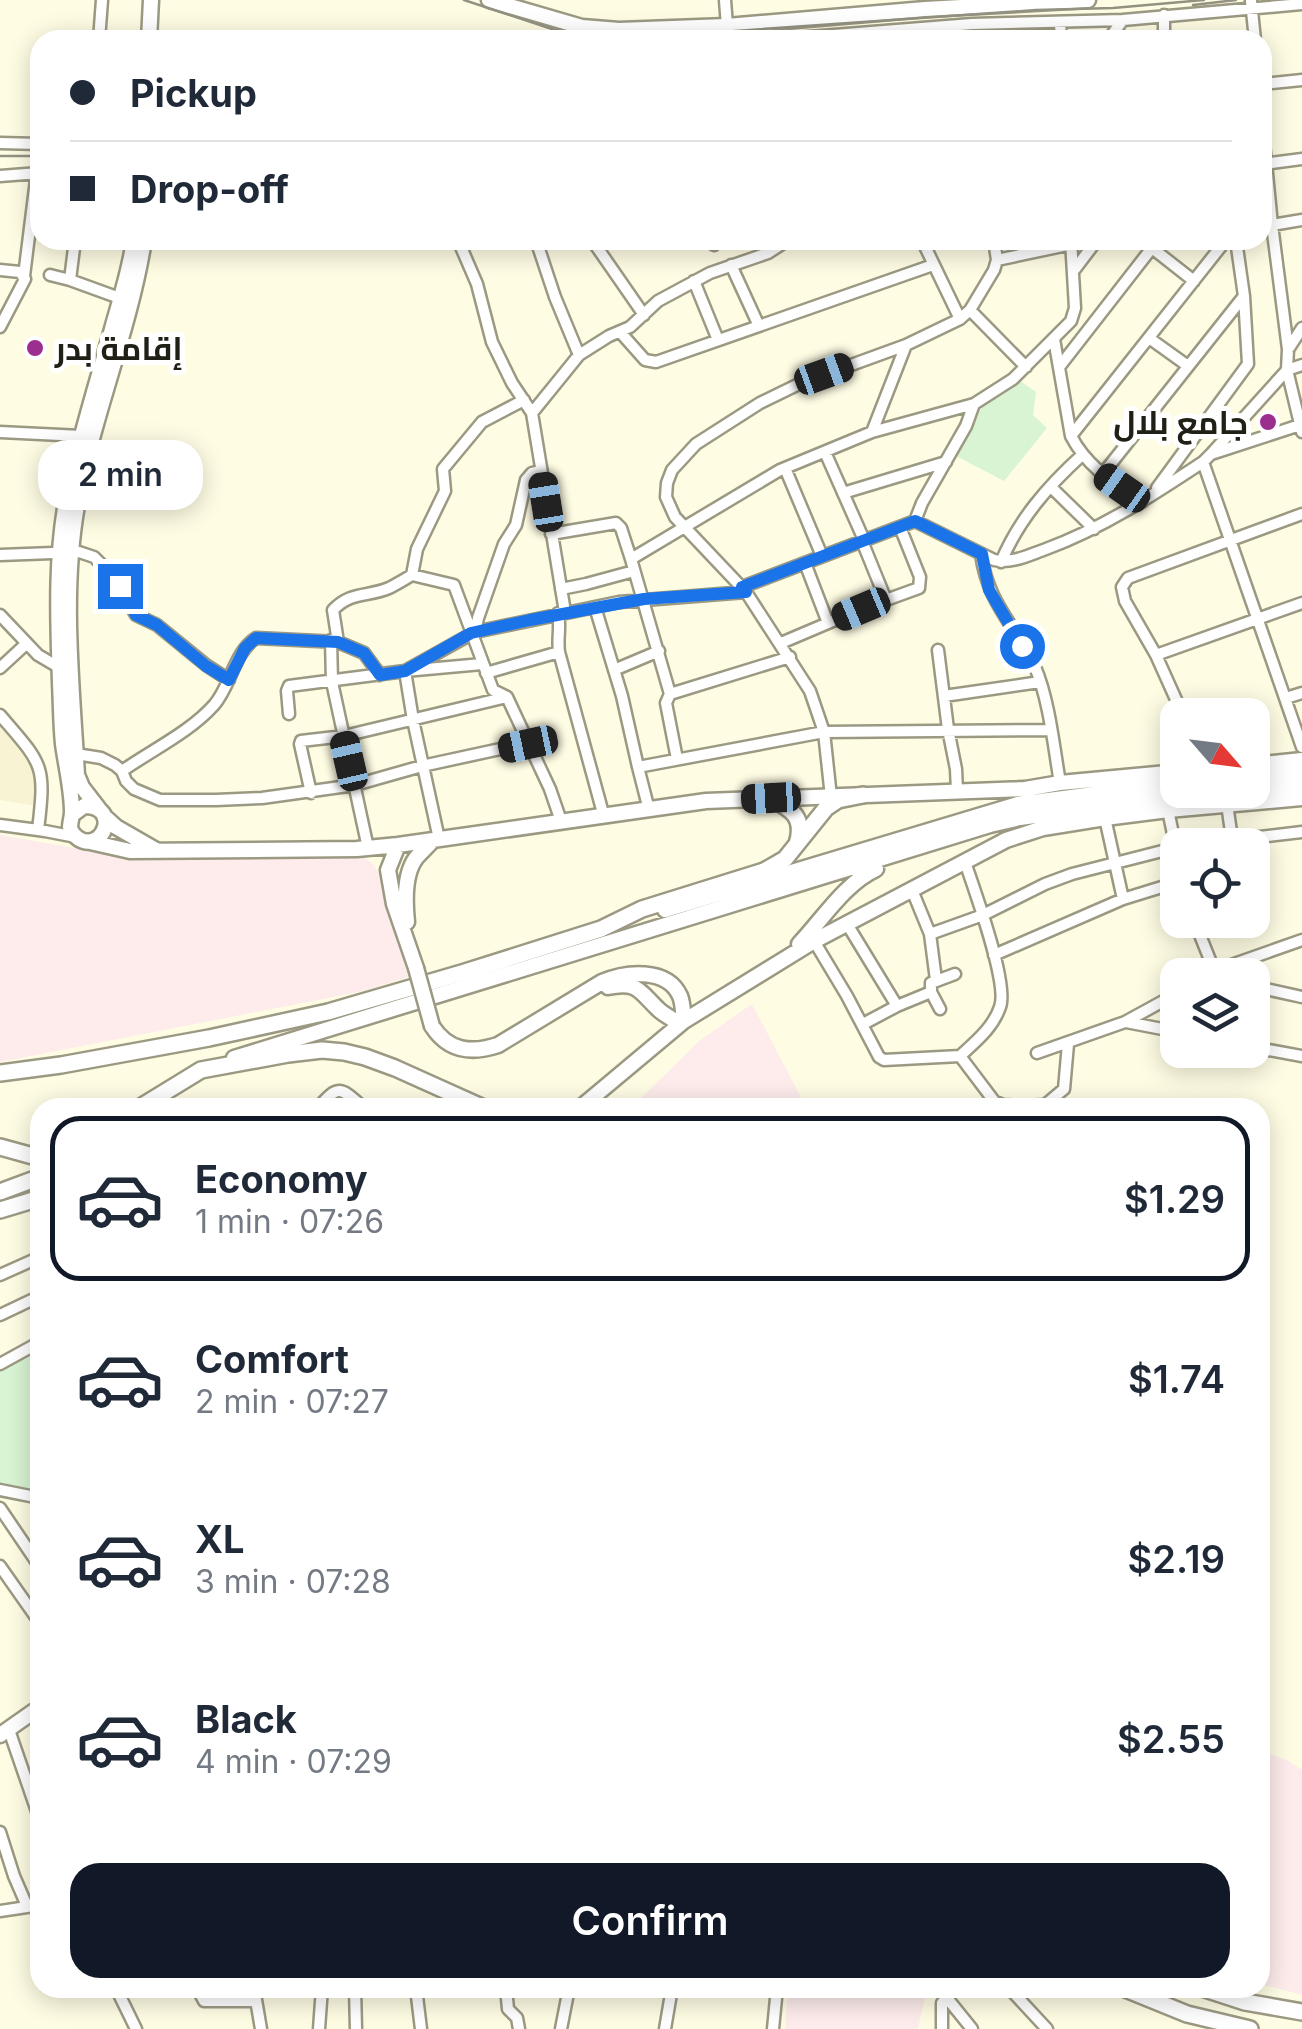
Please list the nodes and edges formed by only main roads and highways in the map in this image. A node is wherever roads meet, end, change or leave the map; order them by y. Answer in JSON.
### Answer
{"nodes":[{"id":1,"x":151,"y":0,"type":"edge"},
{"id":2,"x":160,"y":0,"type":"edge"},
{"id":3,"x":489,"y":0,"type":"edge"},
{"id":4,"x":1088,"y":0,"type":"edge"},
{"id":5,"x":1059,"y":1,"type":"edge"},
{"id":6,"x":924,"y":5,"type":"edge"},
{"id":7,"x":150,"y":30,"type":"edge"},
{"id":8,"x":158,"y":30,"type":"edge"},
{"id":9,"x":133,"y":250,"type":"edge"},
{"id":10,"x":141,"y":250,"type":"edge"},
{"id":11,"x":126,"y":300,"type":"junction"},
{"id":12,"x":65,"y":554,"type":"junction"},
{"id":13,"x":1270,"y":772,"type":"edge"},
{"id":14,"x":1301,"y":773,"type":"edge"},
{"id":15,"x":1160,"y":774,"type":"edge"},
{"id":16,"x":1270,"y":783,"type":"edge"},
{"id":17,"x":1160,"y":786,"type":"edge"},
{"id":18,"x":863,"y":795,"type":"junction"},
{"id":19,"x":771,"y":798,"type":"junction"},
{"id":20,"x":1302,"y":798,"type":"edge"},
{"id":21,"x":1160,"y":799,"type":"edge"},
{"id":22,"x":102,"y":813,"type":"junction"},
{"id":23,"x":72,"y":816,"type":"junction"},
{"id":24,"x":83,"y":839,"type":"junction"},
{"id":25,"x":436,"y":840,"type":"junction"},
{"id":26,"x":399,"y":845,"type":"junction"},
{"id":27,"x":927,"y":846,"type":"junction"},
{"id":28,"x":796,"y":847,"type":"junction"},
{"id":29,"x":362,"y":848,"type":"junction"},
{"id":30,"x":156,"y":850,"type":"junction"},
{"id":31,"x":409,"y":877,"type":"junction"},
{"id":32,"x":390,"y":882,"type":"junction"},
{"id":33,"x":601,"y":929,"type":"junction"},
{"id":34,"x":410,"y":947,"type":"junction"},
{"id":35,"x":783,"y":959,"type":"junction"},
{"id":36,"x":592,"y":989,"type":"junction"},
{"id":37,"x":657,"y":1008,"type":"junction"},
{"id":38,"x":682,"y":1022,"type":"junction"},
{"id":39,"x":653,"y":1045,"type":"junction"},
{"id":40,"x":201,"y":1070,"type":"junction"},
{"id":41,"x":0,"y":1072,"type":"edge"},
{"id":42,"x":156,"y":1098,"type":"edge"},
{"id":43,"x":462,"y":1098,"type":"edge"},
{"id":44,"x":592,"y":1098,"type":"edge"},
{"id":45,"x":0,"y":1147,"type":"edge"},
{"id":46,"x":30,"y":1155,"type":"edge"},
{"id":47,"x":30,"y":1181,"type":"edge"},
{"id":48,"x":0,"y":1192,"type":"edge"},
{"id":49,"x":30,"y":1201,"type":"edge"},
{"id":50,"x":0,"y":1210,"type":"edge"},
{"id":51,"x":30,"y":1715,"type":"edge"},
{"id":52,"x":4,"y":1732,"type":"edge"},
{"id":53,"x":1148,"y":1998,"type":"edge"},
{"id":54,"x":1233,"y":1998,"type":"edge"},
{"id":55,"x":1302,"y":2012,"type":"edge"},
{"id":56,"x":1250,"y":2029,"type":"edge"}],
"edges":[{"from":1,"to":7,"type":"main road"},
{"from":2,"to":8,"type":"main road"},
{"from":3,"to":6,"type":"main road"},
{"from":4,"to":5,"type":"main road"},
{"from":5,"to":6,"type":"main road"},
{"from":9,"to":11,"type":"main road"},
{"from":10,"to":11,"type":"main road"},
{"from":11,"to":12,"type":"main road"},
{"from":11,"to":12,"type":"main road"},
{"from":12,"to":22,"type":"main road"},
{"from":12,"to":23,"type":"main road"},
{"from":13,"to":14,"type":"main road"},
{"from":14,"to":16,"type":"main road"},
{"from":15,"to":18,"type":"main road"},
{"from":17,"to":33,"type":"main road"},
{"from":18,"to":19,"type":"main road"},
{"from":18,"to":28,"type":"highway"},
{"from":19,"to":25,"type":"main road"},
{"from":19,"to":28,"type":"highway"},
{"from":20,"to":35,"type":"main road"},
{"from":21,"to":27,"type":"main road"},
{"from":22,"to":23,"type":"main road"},
{"from":22,"to":24,"type":"main road"},
{"from":22,"to":30,"type":"main road"},
{"from":23,"to":24,"type":"main road"},
{"from":24,"to":30,"type":"main road"},
{"from":25,"to":26,"type":"main road"},
{"from":25,"to":31,"type":"main road"},
{"from":26,"to":29,"type":"main road"},
{"from":26,"to":31,"type":"main road"},
{"from":26,"to":32,"type":"main road"},
{"from":27,"to":35,"type":"main road"},
{"from":27,"to":40,"type":"main road"},
{"from":28,"to":33,"type":"highway"},
{"from":29,"to":30,"type":"main road"},
{"from":29,"to":32,"type":"main road"},
{"from":31,"to":34,"type":"main road"},
{"from":32,"to":34,"type":"main road"},
{"from":33,"to":41,"type":"highway"},
{"from":34,"to":36,"type":"main road","bridge":true},
{"from":35,"to":38,"type":"main road"},
{"from":36,"to":37,"type":"main road"},
{"from":36,"to":38,"type":"main road"},
{"from":37,"to":38,"type":"main road"},
{"from":37,"to":39,"type":"main road"},
{"from":38,"to":39,"type":"main road"},
{"from":39,"to":44,"type":"main road"},
{"from":40,"to":42,"type":"highway"},
{"from":40,"to":43,"type":"highway"},
{"from":45,"to":46,"type":"highway"},
{"from":47,"to":48,"type":"highway"},
{"from":49,"to":50,"type":"highway"},
{"from":51,"to":52,"type":"main road"},
{"from":53,"to":56,"type":"highway"},
{"from":54,"to":55,"type":"highway"}]}
